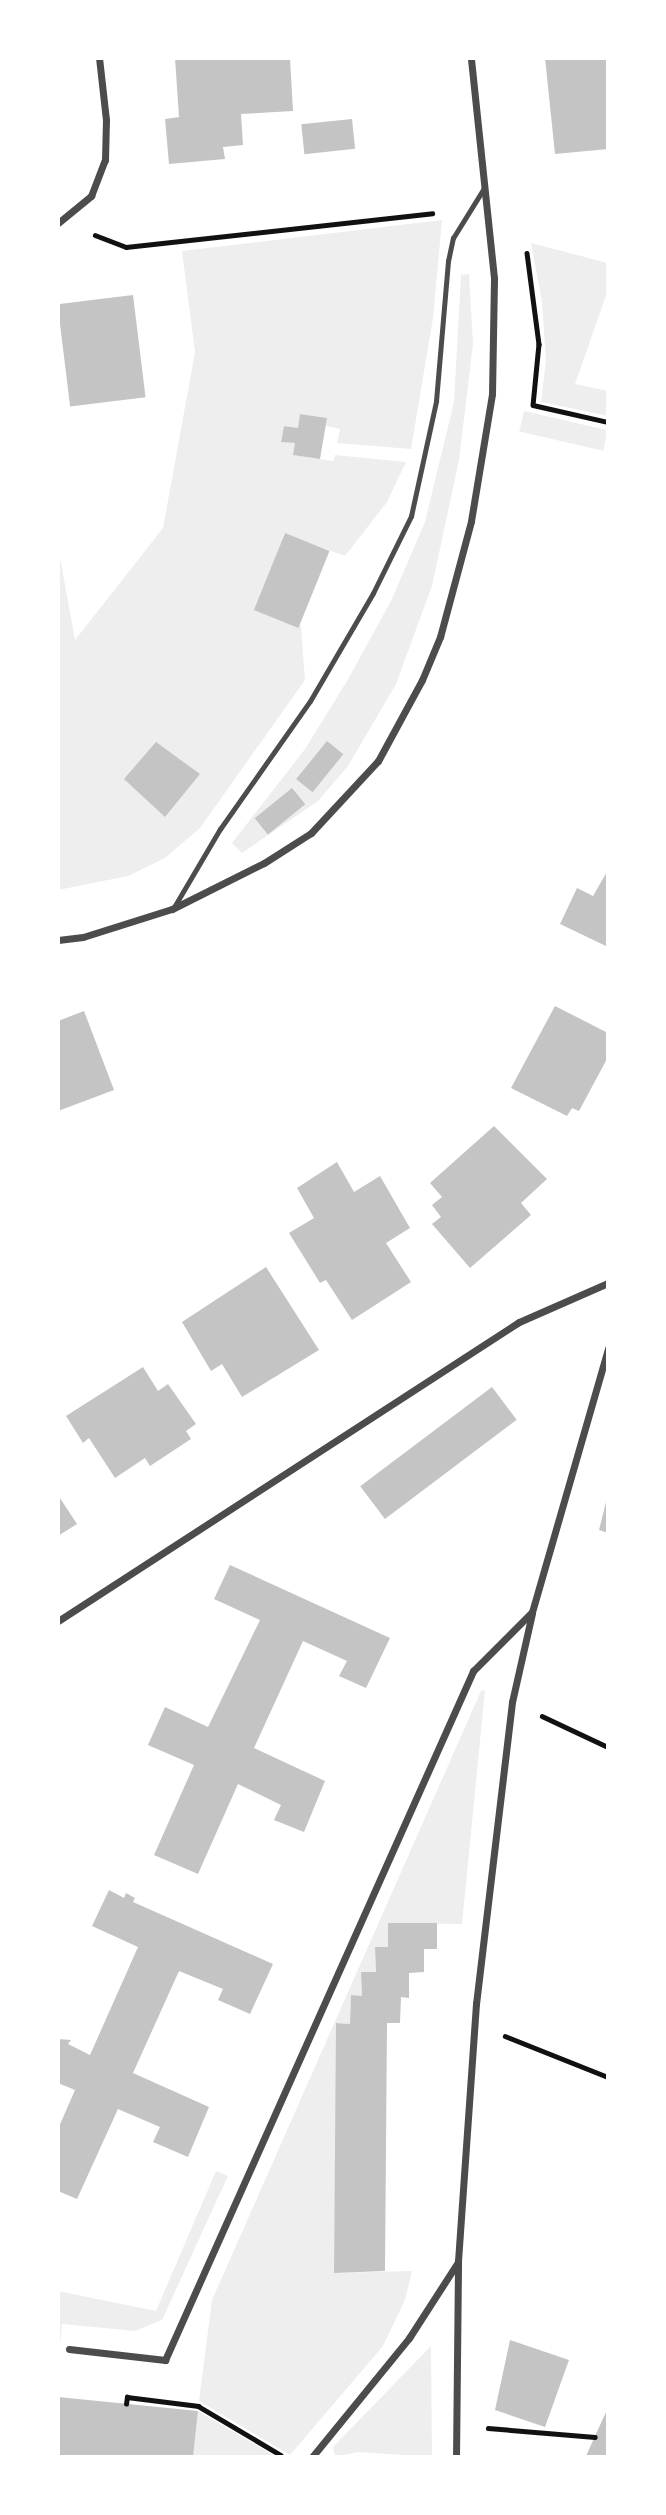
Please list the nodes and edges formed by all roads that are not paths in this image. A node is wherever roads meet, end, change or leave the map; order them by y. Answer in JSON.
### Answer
{"nodes":[{"id":1,"x":99,"y":58,"type":"edge"},
{"id":2,"x":471,"y":58,"type":"edge"},
{"id":3,"x":485,"y":187,"type":"junction"},
{"id":4,"x":58,"y":223,"type":"edge"},
{"id":5,"x":172,"y":909,"type":"junction"},
{"id":6,"x":58,"y":940,"type":"edge"},
{"id":7,"x":608,"y":1283,"type":"edge"},
{"id":8,"x":608,"y":1348,"type":"edge"},
{"id":9,"x":533,"y":1612,"type":"junction"},
{"id":10,"x":58,"y":1621,"type":"edge"},
{"id":11,"x":458,"y":2261,"type":"junction"},
{"id":12,"x":69,"y":2350,"type":"dead end"},
{"id":13,"x":312,"y":2457,"type":"edge"},
{"id":14,"x":456,"y":2457,"type":"edge"}],
"edges":[{"from":1,"to":4,"type":"street"},
{"from":2,"to":3,"type":"street"},
{"from":3,"to":5,"type":"lane"},
{"from":3,"to":5,"type":"street"},
{"from":5,"to":6,"type":"street"},
{"from":7,"to":10,"type":"street"},
{"from":8,"to":9,"type":"street"},
{"from":9,"to":11,"type":"street"},
{"from":9,"to":12,"type":"street"},
{"from":11,"to":13,"type":"street"},
{"from":11,"to":14,"type":"street"}]}
